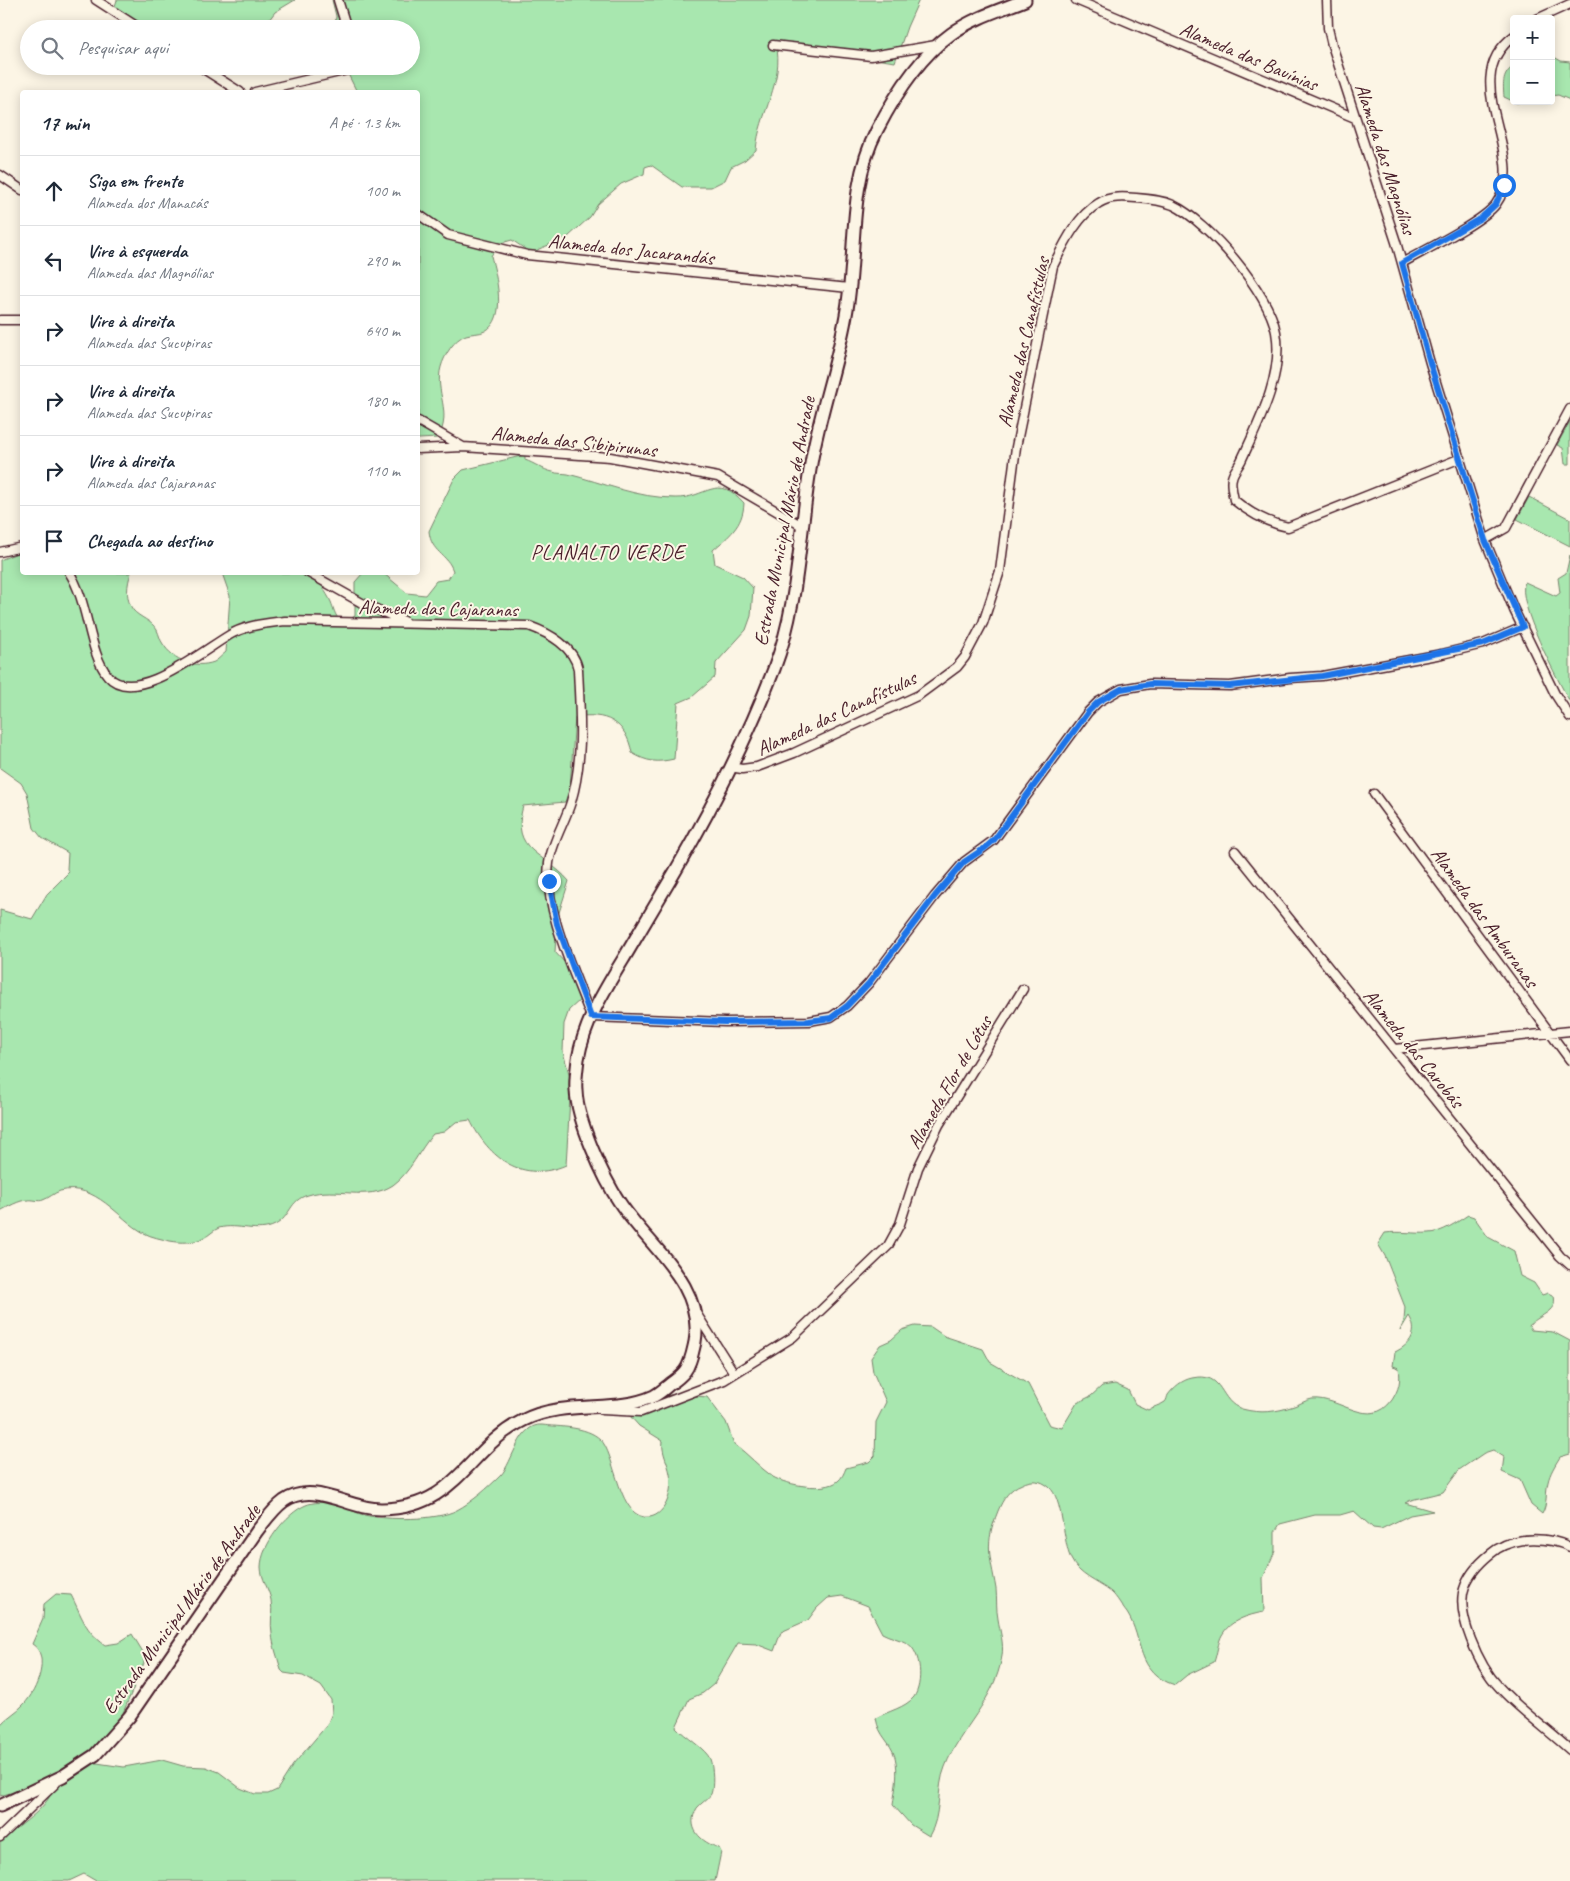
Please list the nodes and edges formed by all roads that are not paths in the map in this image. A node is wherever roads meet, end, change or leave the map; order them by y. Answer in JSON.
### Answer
{"nodes":[{"id":1,"x":96,"y":0,"type":"edge"},
{"id":2,"x":338,"y":0,"type":"edge"},
{"id":3,"x":1025,"y":0,"type":"edge"},
{"id":4,"x":1076,"y":0,"type":"edge"},
{"id":5,"x":1327,"y":0,"type":"edge"},
{"id":6,"x":1570,"y":4,"type":"edge"},
{"id":7,"x":1546,"y":15,"type":"edge"},
{"id":8,"x":127,"y":20,"type":"edge"},
{"id":9,"x":344,"y":20,"type":"edge"},
{"id":10,"x":1510,"y":40,"type":"edge"},
{"id":11,"x":938,"y":44,"type":"junction"},
{"id":12,"x":773,"y":45,"type":"dead end"},
{"id":13,"x":213,"y":75,"type":"edge"},
{"id":14,"x":320,"y":75,"type":"edge"},
{"id":15,"x":237,"y":90,"type":"edge"},
{"id":16,"x":262,"y":90,"type":"edge"},
{"id":17,"x":1355,"y":118,"type":"junction"},
{"id":18,"x":0,"y":175,"type":"edge"},
{"id":19,"x":20,"y":189,"type":"edge"},
{"id":20,"x":420,"y":215,"type":"edge"},
{"id":21,"x":1402,"y":263,"type":"junction"},
{"id":22,"x":850,"y":288,"type":"junction"},
{"id":23,"x":0,"y":320,"type":"edge"},
{"id":24,"x":20,"y":320,"type":"edge"},
{"id":25,"x":1570,"y":409,"type":"edge"},
{"id":26,"x":420,"y":422,"type":"edge"},
{"id":27,"x":463,"y":446,"type":"junction"},
{"id":28,"x":420,"y":448,"type":"edge"},
{"id":29,"x":1461,"y":458,"type":"junction"},
{"id":30,"x":802,"y":526,"type":"junction"},
{"id":31,"x":1485,"y":540,"type":"junction"},
{"id":32,"x":20,"y":547,"type":"edge"},
{"id":33,"x":0,"y":552,"type":"edge"},
{"id":34,"x":70,"y":575,"type":"edge"},
{"id":35,"x":312,"y":575,"type":"edge"},
{"id":36,"x":408,"y":623,"type":"junction"},
{"id":37,"x":1523,"y":627,"type":"junction"},
{"id":38,"x":1570,"y":717,"type":"edge"},
{"id":39,"x":730,"y":767,"type":"junction"},
{"id":40,"x":1374,"y":794,"type":"dead end"},
{"id":41,"x":1235,"y":851,"type":"dead end"},
{"id":42,"x":1023,"y":989,"type":"dead end"},
{"id":43,"x":591,"y":1017,"type":"junction"},
{"id":44,"x":1570,"y":1031,"type":"edge"},
{"id":45,"x":1550,"y":1033,"type":"junction"},
{"id":46,"x":1394,"y":1049,"type":"junction"},
{"id":47,"x":1570,"y":1060,"type":"edge"},
{"id":48,"x":1570,"y":1265,"type":"edge"},
{"id":49,"x":694,"y":1309,"type":"junction"},
{"id":50,"x":734,"y":1373,"type":"junction"},
{"id":51,"x":580,"y":1406,"type":"junction"},
{"id":52,"x":1570,"y":1547,"type":"edge"},
{"id":53,"x":1570,"y":1750,"type":"edge"},
{"id":54,"x":63,"y":1776,"type":"junction"},
{"id":55,"x":0,"y":1806,"type":"edge"},
{"id":56,"x":0,"y":1837,"type":"edge"}],
"edges":[{"from":1,"to":8,"type":"street"},
{"from":2,"to":9,"type":"street"},
{"from":3,"to":11,"type":"street","name":"Estrada Municipal Mário de Andrade"},
{"from":4,"to":17,"type":"street","name":"Alameda das Bauínias"},
{"from":5,"to":17,"type":"street","name":"Alameda das Magnólias"},
{"from":6,"to":7,"type":"street"},
{"from":10,"to":21,"type":"street"},
{"from":11,"to":12,"type":"street"},
{"from":11,"to":22,"type":"street","name":"Estrada Municipal Mário de Andrade"},
{"from":13,"to":15,"type":"street"},
{"from":14,"to":16,"type":"street"},
{"from":17,"to":21,"type":"street","name":"Alameda das Magnólias"},
{"from":18,"to":19,"type":"street"},
{"from":20,"to":22,"type":"street","name":"Alameda dos Jacarandás"},
{"from":21,"to":29,"type":"street","name":"Alameda das Magnólias"},
{"from":22,"to":30,"type":"street","name":"Estrada Municipal Mário de Andrade"},
{"from":23,"to":24,"type":"street"},
{"from":25,"to":31,"type":"street"},
{"from":26,"to":27,"type":"street"},
{"from":27,"to":28,"type":"street","name":"Alameda das Sibipirunas"},
{"from":27,"to":30,"type":"street","name":"Alameda das Sibipirunas"},
{"from":29,"to":31,"type":"street","name":"Alameda das Magnólias"},
{"from":29,"to":39,"type":"street","name":"Alameda das Canafístulas"},
{"from":30,"to":39,"type":"street","name":"Estrada Municipal Mário de Andrade"},
{"from":31,"to":37,"type":"street","name":"Alameda das Magnólias"},
{"from":32,"to":33,"type":"street"},
{"from":34,"to":36,"type":"street","name":"Alameda das Cajaranas"},
{"from":35,"to":36,"type":"street"},
{"from":36,"to":43,"type":"street","name":"Alameda das Cajaranas"},
{"from":37,"to":38,"type":"street","name":"Alameda das Magnólias"},
{"from":37,"to":43,"type":"street"},
{"from":39,"to":43,"type":"street","name":"Estrada Municipal Mário de Andrade"},
{"from":40,"to":45,"type":"street","name":"Alameda das Amburanas"},
{"from":41,"to":46,"type":"street","name":"Alameda das Carobás"},
{"from":42,"to":50,"type":"street","name":"Alameda Flor de Lótus"},
{"from":43,"to":49,"type":"street","name":"Estrada Municipal Mário de Andrade"},
{"from":44,"to":45,"type":"street"},
{"from":45,"to":46,"type":"street"},
{"from":45,"to":47,"type":"street","name":"Alameda das Amburanas"},
{"from":46,"to":48,"type":"street","name":"Alameda das Carobás"},
{"from":49,"to":50,"type":"street"},
{"from":49,"to":51,"type":"street","name":"Estrada Municipal Mário de Andrade"},
{"from":50,"to":51,"type":"street","name":"Alameda Flor de Lótus"},
{"from":51,"to":54,"type":"street","name":"Estrada Municipal Mário de Andrade"},
{"from":52,"to":53,"type":"street"},
{"from":54,"to":55,"type":"street","name":"Estrada Municipal Mário de Andrade"},
{"from":54,"to":56,"type":"street"}]}
